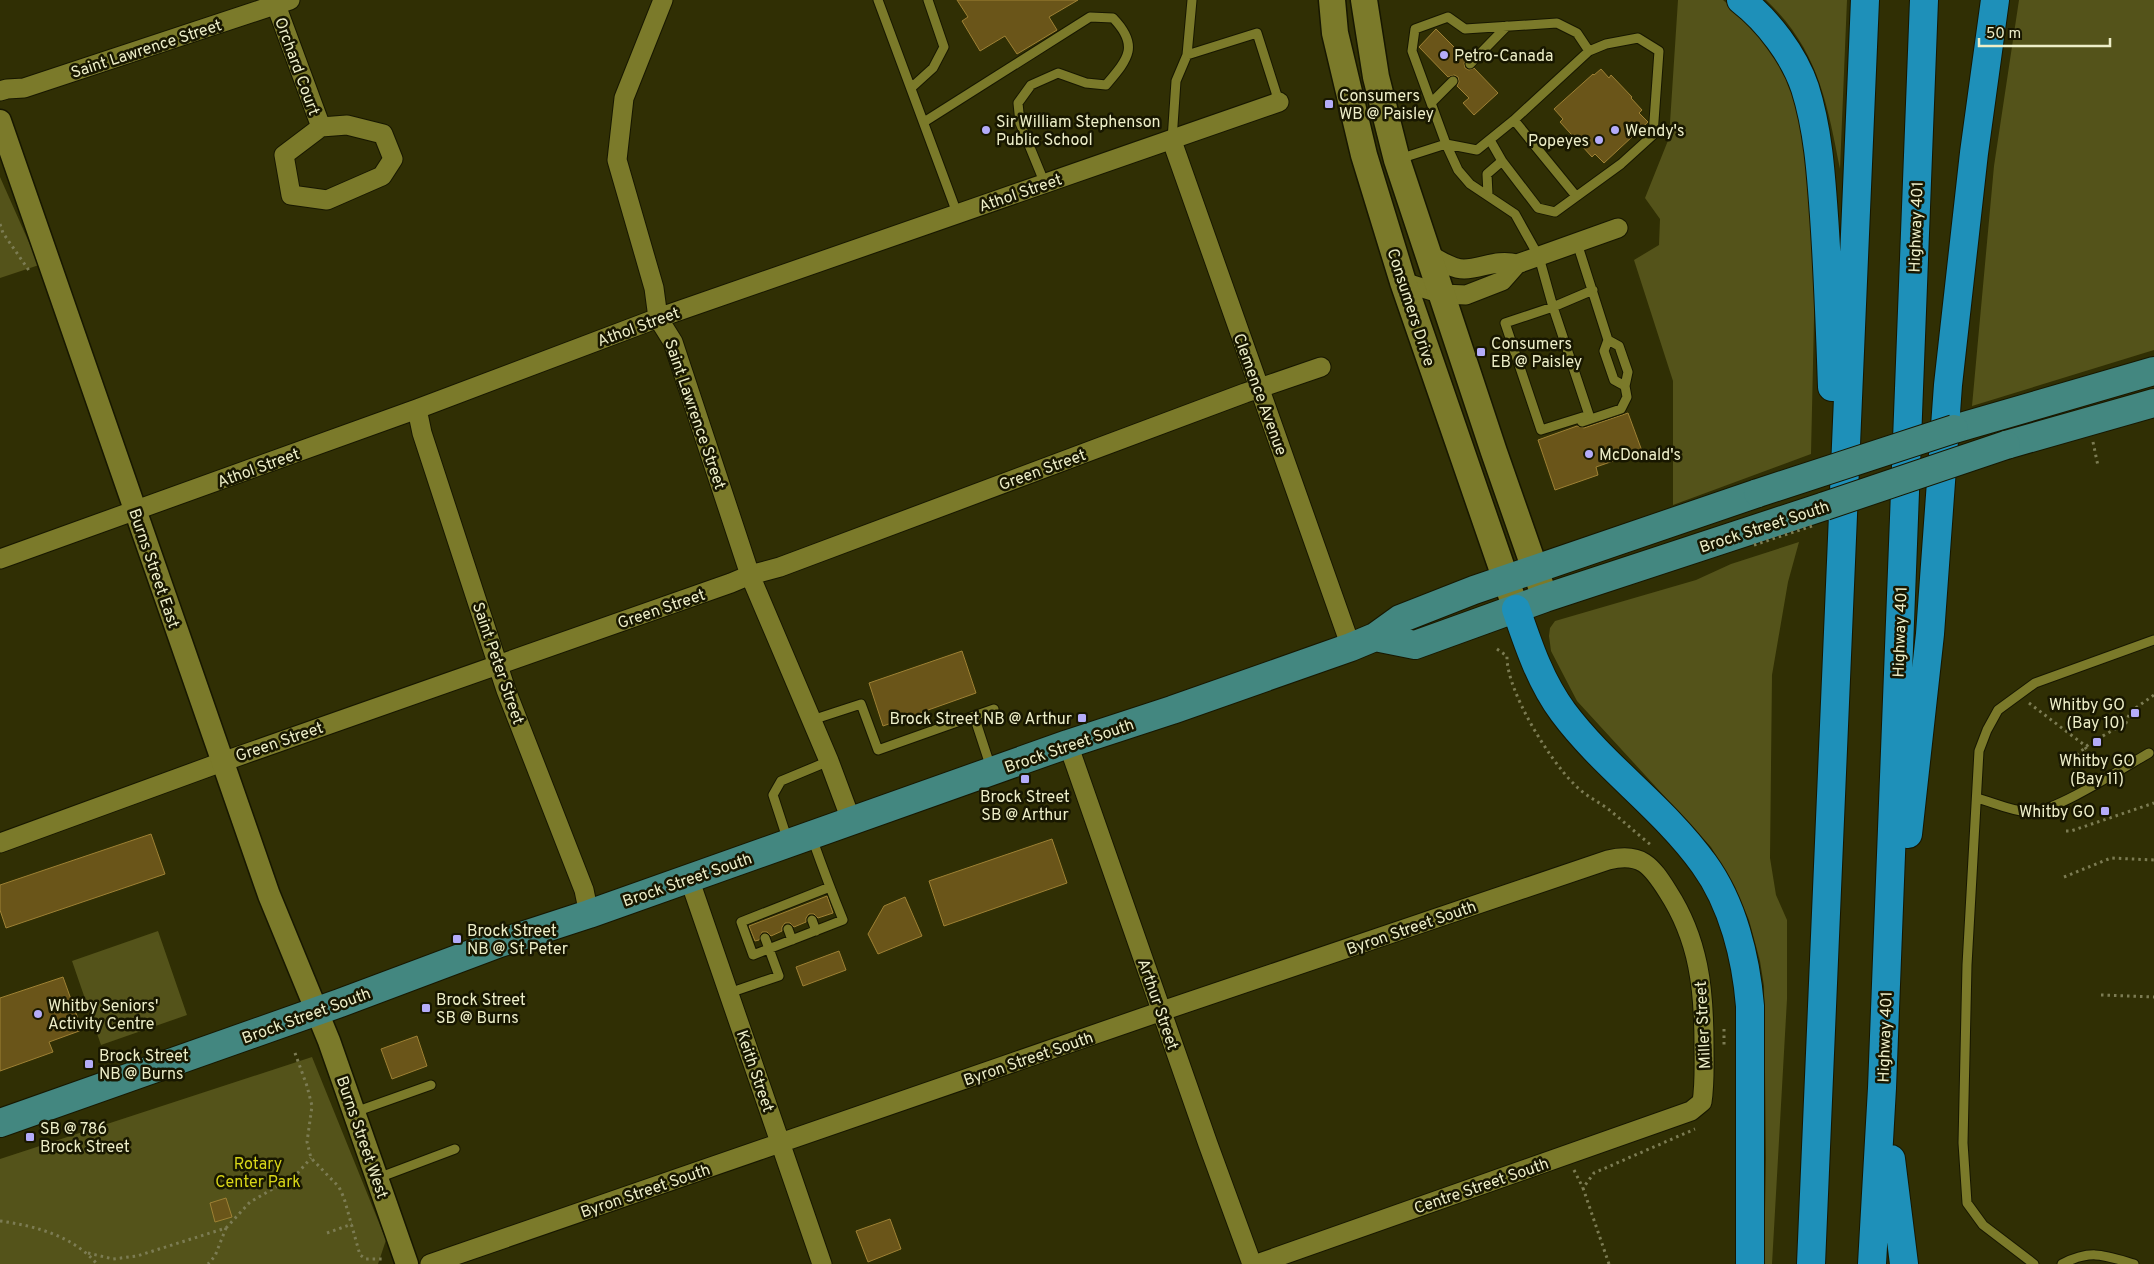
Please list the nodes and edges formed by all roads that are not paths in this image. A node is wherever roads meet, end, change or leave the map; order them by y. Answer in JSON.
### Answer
{"nodes":[{"id":1,"x":663,"y":0,"type":"edge"},
{"id":2,"x":878,"y":0,"type":"edge"},
{"id":3,"x":928,"y":0,"type":"edge"},
{"id":4,"x":1192,"y":0,"type":"edge"},
{"id":5,"x":1332,"y":0,"type":"edge"},
{"id":6,"x":1364,"y":0,"type":"edge"},
{"id":7,"x":1741,"y":0,"type":"edge"},
{"id":8,"x":1864,"y":0,"type":"edge"},
{"id":9,"x":1924,"y":0,"type":"edge"},
{"id":10,"x":1994,"y":0,"type":"edge"},
{"id":11,"x":283,"y":3,"type":"edge"},
{"id":12,"x":1507,"y":26,"type":"junction"},
{"id":13,"x":1589,"y":51,"type":"junction"},
{"id":14,"x":1187,"y":55,"type":"junction"},
{"id":15,"x":1470,"y":64,"type":"dead end"},
{"id":16,"x":1452,"y":81,"type":"dead end"},
{"id":17,"x":911,"y":88,"type":"junction"},
{"id":18,"x":0,"y":91,"type":"edge"},
{"id":19,"x":1279,"y":102,"type":"joint"},
{"id":20,"x":1431,"y":103,"type":"junction"},
{"id":21,"x":1514,"y":120,"type":"junction"},
{"id":22,"x":0,"y":122,"type":"edge"},
{"id":23,"x":924,"y":122,"type":"junction"},
{"id":24,"x":321,"y":128,"type":"junction"},
{"id":25,"x":1490,"y":140,"type":"junction"},
{"id":26,"x":1172,"y":141,"type":"junction"},
{"id":27,"x":1446,"y":144,"type":"junction"},
{"id":28,"x":1397,"y":160,"type":"junction"},
{"id":29,"x":1502,"y":161,"type":"junction"},
{"id":30,"x":1045,"y":184,"type":"junction"},
{"id":31,"x":1488,"y":195,"type":"junction"},
{"id":32,"x":1576,"y":196,"type":"junction"},
{"id":33,"x":957,"y":213,"type":"junction"},
{"id":34,"x":1618,"y":228,"type":"dead end"},
{"id":35,"x":1577,"y":243,"type":"junction"},
{"id":36,"x":1428,"y":254,"type":"junction"},
{"id":37,"x":1539,"y":257,"type":"junction"},
{"id":38,"x":1517,"y":264,"type":"junction"},
{"id":39,"x":1403,"y":282,"type":"junction"},
{"id":40,"x":1593,"y":290,"type":"junction"},
{"id":41,"x":1442,"y":294,"type":"junction"},
{"id":42,"x":1553,"y":307,"type":"junction"},
{"id":43,"x":658,"y":318,"type":"junction"},
{"id":44,"x":1608,"y":340,"type":"junction"},
{"id":45,"x":1321,"y":367,"type":"dead end"},
{"id":46,"x":2154,"y":371,"type":"edge"},
{"id":47,"x":1626,"y":386,"type":"junction"},
{"id":48,"x":1258,"y":388,"type":"junction"},
{"id":49,"x":2154,"y":403,"type":"edge"},
{"id":50,"x":417,"y":409,"type":"junction"},
{"id":51,"x":1545,"y":430,"type":"junction"},
{"id":52,"x":135,"y":511,"type":"junction"},
{"id":53,"x":0,"y":559,"type":"edge"},
{"id":54,"x":1535,"y":569,"type":"junction"},
{"id":55,"x":750,"y":575,"type":"junction"},
{"id":56,"x":1505,"y":579,"type":"junction"},
{"id":57,"x":1544,"y":598,"type":"junction"},
{"id":58,"x":1516,"y":609,"type":"junction"},
{"id":59,"x":2154,"y":640,"type":"edge"},
{"id":60,"x":1363,"y":642,"type":"junction"},
{"id":61,"x":498,"y":664,"type":"junction"},
{"id":62,"x":994,"y":709,"type":"dead end"},
{"id":63,"x":974,"y":716,"type":"junction"},
{"id":64,"x":812,"y":720,"type":"junction"},
{"id":65,"x":1068,"y":744,"type":"junction"},
{"id":66,"x":2152,"y":751,"type":"edge"},
{"id":67,"x":829,"y":761,"type":"junction"},
{"id":68,"x":222,"y":762,"type":"junction"},
{"id":69,"x":992,"y":770,"type":"junction"},
{"id":70,"x":1977,"y":798,"type":"junction"},
{"id":71,"x":851,"y":820,"type":"junction"},
{"id":72,"x":800,"y":839,"type":"junction"},
{"id":73,"x":0,"y":843,"type":"edge"},
{"id":74,"x":1626,"y":857,"type":"joint"},
{"id":75,"x":689,"y":878,"type":"junction"},
{"id":76,"x":1828,"y":878,"type":"junction"},
{"id":77,"x":830,"y":887,"type":"junction"},
{"id":78,"x":589,"y":914,"type":"junction"},
{"id":79,"x":812,"y":920,"type":"dead end"},
{"id":80,"x":788,"y":929,"type":"dead end"},
{"id":81,"x":816,"y":931,"type":"junction"},
{"id":82,"x":765,"y":938,"type":"dead end"},
{"id":83,"x":792,"y":940,"type":"junction"},
{"id":84,"x":769,"y":949,"type":"junction"},
{"id":85,"x":729,"y":993,"type":"junction"},
{"id":86,"x":317,"y":1011,"type":"junction"},
{"id":87,"x":1162,"y":1011,"type":"junction"},
{"id":88,"x":1882,"y":1082,"type":"junction"},
{"id":89,"x":430,"y":1085,"type":"dead end"},
{"id":90,"x":1702,"y":1102,"type":"joint"},
{"id":91,"x":355,"y":1112,"type":"junction"},
{"id":92,"x":0,"y":1123,"type":"edge"},
{"id":93,"x":780,"y":1143,"type":"junction"},
{"id":94,"x":455,"y":1148,"type":"dead end"},
{"id":95,"x":377,"y":1178,"type":"junction"},
{"id":96,"x":408,"y":1264,"type":"edge"},
{"id":97,"x":430,"y":1264,"type":"edge"},
{"id":98,"x":822,"y":1264,"type":"edge"},
{"id":99,"x":1252,"y":1264,"type":"edge"},
{"id":100,"x":1257,"y":1264,"type":"edge"},
{"id":101,"x":1750,"y":1264,"type":"edge"},
{"id":102,"x":1811,"y":1264,"type":"edge"},
{"id":103,"x":1872,"y":1264,"type":"edge"},
{"id":104,"x":1904,"y":1264,"type":"edge"},
{"id":105,"x":2034,"y":1264,"type":"edge"},
{"id":106,"x":2062,"y":1264,"type":"edge"},
{"id":107,"x":2134,"y":1264,"type":"edge"}],
"edges":[{"from":1,"to":43,"type":"street","name":"Saint Lawrence Street"},
{"from":2,"to":17,"type":"lane"},
{"from":3,"to":17,"type":"lane"},
{"from":4,"to":14,"type":"lane"},
{"from":5,"to":39,"type":"main road","name":"Consumers Drive"},
{"from":6,"to":28,"type":"main road","name":"Consumers Drive"},
{"from":7,"to":76,"type":"highway"},
{"from":8,"to":76,"type":"highway"},
{"from":9,"to":88,"type":"highway","name":"Highway 401"},
{"from":10,"to":88,"type":"highway"},
{"from":11,"to":18,"type":"street","name":"Saint Lawrence Street"},
{"from":11,"to":24,"type":"street","name":"Orchard Court"},
{"from":12,"to":13,"type":"lane"},
{"from":12,"to":15,"type":"lane"},
{"from":12,"to":20,"type":"lane"},
{"from":13,"to":21,"type":"lane"},
{"from":13,"to":32,"type":"lane"},
{"from":14,"to":19,"type":"lane"},
{"from":14,"to":26,"type":"lane"},
{"from":16,"to":20,"type":"lane"},
{"from":17,"to":23,"type":"lane"},
{"from":19,"to":26,"type":"street","name":"Athol Street"},
{"from":20,"to":27,"type":"lane"},
{"from":21,"to":25,"type":"lane"},
{"from":21,"to":32,"type":"lane"},
{"from":22,"to":52,"type":"street","name":"Burns Street East"},
{"from":23,"to":30,"type":"lane"},
{"from":23,"to":33,"type":"lane"},
{"from":24,"to":24,"type":"street","name":"Orchard Court"},
{"from":25,"to":27,"type":"lane"},
{"from":25,"to":29,"type":"lane"},
{"from":26,"to":30,"type":"street","name":"Athol Street"},
{"from":26,"to":48,"type":"street","name":"Clemence Avenue"},
{"from":27,"to":28,"type":"lane"},
{"from":27,"to":31,"type":"lane"},
{"from":28,"to":36,"type":"main road","name":"Consumers Drive"},
{"from":29,"to":31,"type":"lane"},
{"from":29,"to":32,"type":"lane"},
{"from":30,"to":33,"type":"street","name":"Athol Street"},
{"from":31,"to":37,"type":"lane"},
{"from":33,"to":43,"type":"street","name":"Athol Street"},
{"from":34,"to":35,"type":"street"},
{"from":35,"to":37,"type":"street"},
{"from":35,"to":40,"type":"lane"},
{"from":36,"to":38,"type":"street"},
{"from":36,"to":41,"type":"main road","name":"Consumers Drive"},
{"from":37,"to":38,"type":"street"},
{"from":37,"to":42,"type":"lane"},
{"from":38,"to":41,"type":"street"},
{"from":39,"to":41,"type":"street"},
{"from":39,"to":56,"type":"main road","name":"Consumers Drive"},
{"from":40,"to":42,"type":"lane"},
{"from":40,"to":44,"type":"lane"},
{"from":41,"to":54,"type":"main road","name":"Consumers Drive"},
{"from":42,"to":51,"type":"lane"},
{"from":42,"to":51,"type":"lane"},
{"from":43,"to":50,"type":"street","name":"Athol Street"},
{"from":43,"to":55,"type":"street","name":"Saint Lawrence Street"},
{"from":44,"to":47,"type":"lane"},
{"from":44,"to":47,"type":"lane"},
{"from":45,"to":48,"type":"street","name":"Green Street"},
{"from":46,"to":54,"type":"main road","name":"Brock Street South","bridge":true},
{"from":47,"to":51,"type":"lane"},
{"from":48,"to":55,"type":"street","name":"Green Street"},
{"from":48,"to":60,"type":"street","name":"Clemence Avenue"},
{"from":49,"to":57,"type":"main road","name":"Brock Street South","bridge":true},
{"from":50,"to":52,"type":"street","name":"Athol Street"},
{"from":50,"to":61,"type":"street","name":"Saint Peter Street"},
{"from":52,"to":53,"type":"street","name":"Athol Street"},
{"from":52,"to":68,"type":"street","name":"Burns Street East"},
{"from":54,"to":56,"type":"main road","name":"Brock Street South"},
{"from":54,"to":57,"type":"main road","name":"Consumers Drive"},
{"from":55,"to":61,"type":"street","name":"Green Street"},
{"from":55,"to":64,"type":"street","name":"Saint Lawrence Street"},
{"from":56,"to":58,"type":"main road","name":"Consumers Drive"},
{"from":56,"to":60,"type":"main road","name":"Brock Street South"},
{"from":57,"to":58,"type":"main road","name":"Brock Street South"},
{"from":58,"to":60,"type":"main road","name":"Brock Street South"},
{"from":58,"to":101,"type":"highway"},
{"from":59,"to":70,"type":"lane"},
{"from":60,"to":65,"type":"main road","name":"Brock Street South"},
{"from":61,"to":68,"type":"street","name":"Green Street"},
{"from":61,"to":78,"type":"street","name":"Saint Peter Street"},
{"from":62,"to":63,"type":"lane"},
{"from":63,"to":64,"type":"lane"},
{"from":63,"to":69,"type":"lane"},
{"from":64,"to":67,"type":"street","name":"Saint Lawrence Street"},
{"from":65,"to":69,"type":"main road","name":"Brock Street South"},
{"from":65,"to":87,"type":"street","name":"Arthur Street"},
{"from":66,"to":70,"type":"lane"},
{"from":67,"to":71,"type":"street","name":"Saint Lawrence Street"},
{"from":67,"to":72,"type":"lane"},
{"from":68,"to":73,"type":"street","name":"Green Street"},
{"from":68,"to":86,"type":"street","name":"Burns Street East"},
{"from":69,"to":71,"type":"main road","name":"Brock Street South"},
{"from":70,"to":105,"type":"lane"},
{"from":71,"to":72,"type":"main road","name":"Brock Street South"},
{"from":72,"to":75,"type":"main road","name":"Brock Street South"},
{"from":72,"to":77,"type":"lane"},
{"from":74,"to":87,"type":"street","name":"Byron Street South"},
{"from":74,"to":90,"type":"street","name":"Miller Street"},
{"from":75,"to":78,"type":"main road","name":"Brock Street South"},
{"from":75,"to":85,"type":"street","name":"Keith Street"},
{"from":76,"to":102,"type":"highway"},
{"from":77,"to":81,"type":"lane"},
{"from":77,"to":84,"type":"lane"},
{"from":78,"to":86,"type":"main road","name":"Brock Street South"},
{"from":79,"to":81,"type":"lane"},
{"from":80,"to":83,"type":"lane"},
{"from":81,"to":83,"type":"lane"},
{"from":82,"to":84,"type":"lane"},
{"from":83,"to":84,"type":"lane"},
{"from":84,"to":85,"type":"lane"},
{"from":85,"to":93,"type":"street","name":"Keith Street"},
{"from":86,"to":91,"type":"street","name":"Burns Street West"},
{"from":86,"to":92,"type":"main road","name":"Brock Street South"},
{"from":87,"to":93,"type":"street","name":"Byron Street South"},
{"from":87,"to":99,"type":"street","name":"Arthur Street"},
{"from":88,"to":103,"type":"highway","name":"Highway 401"},
{"from":88,"to":104,"type":"highway"},
{"from":89,"to":91,"type":"lane"},
{"from":90,"to":100,"type":"street","name":"Centre Street South"},
{"from":91,"to":95,"type":"street","name":"Burns Street West"},
{"from":93,"to":97,"type":"street","name":"Byron Street South"},
{"from":93,"to":98,"type":"street","name":"Keith Street"},
{"from":94,"to":95,"type":"lane"},
{"from":95,"to":96,"type":"street","name":"Burns Street West"},
{"from":106,"to":107,"type":"lane"}]}
